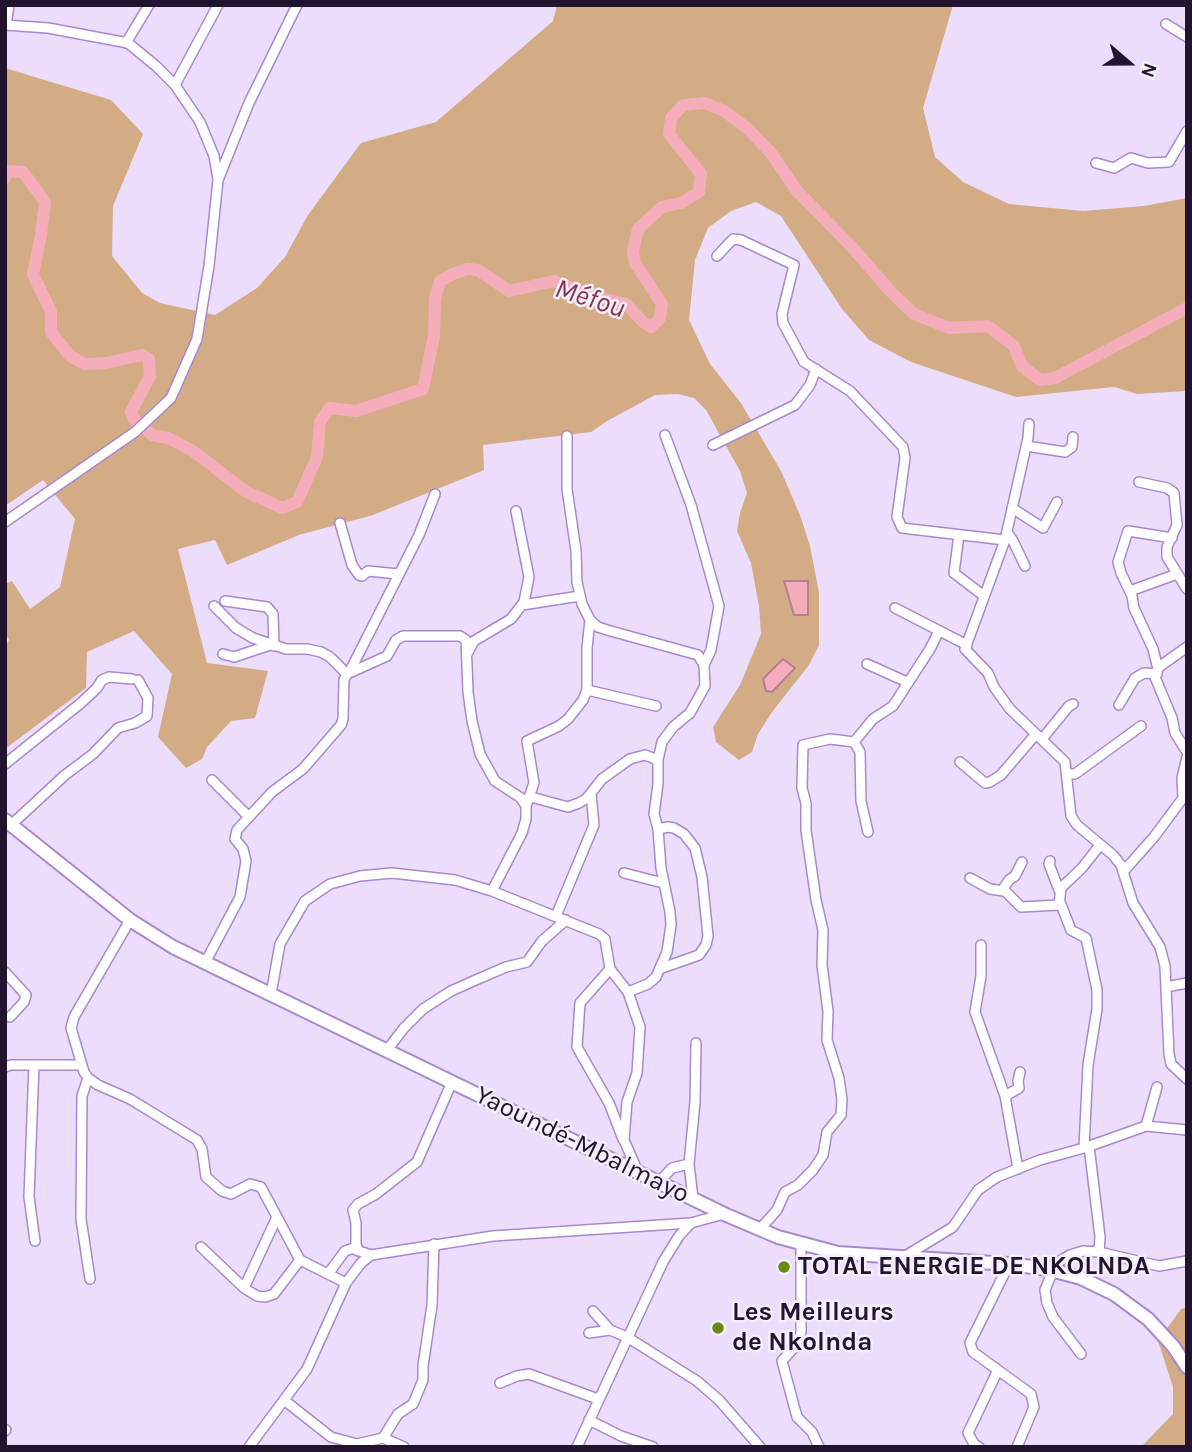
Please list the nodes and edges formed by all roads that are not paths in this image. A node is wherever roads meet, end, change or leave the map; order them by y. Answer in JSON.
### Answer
{"nodes":[{"id":1,"x":9,"y":5,"type":"edge"},
{"id":2,"x":149,"y":5,"type":"edge"},
{"id":3,"x":218,"y":5,"type":"edge"},
{"id":4,"x":297,"y":5,"type":"edge"},
{"id":5,"x":1166,"y":24,"type":"dead end"},
{"id":6,"x":6,"y":25,"type":"edge"},
{"id":7,"x":1187,"y":37,"type":"edge"},
{"id":8,"x":126,"y":43,"type":"junction"},
{"id":9,"x":175,"y":85,"type":"junction"},
{"id":10,"x":1187,"y":131,"type":"edge"},
{"id":11,"x":1096,"y":163,"type":"dead end"},
{"id":12,"x":218,"y":180,"type":"junction"},
{"id":13,"x":718,"y":256,"type":"dead end"},
{"id":14,"x":816,"y":369,"type":"junction"},
{"id":15,"x":1029,"y":424,"type":"dead end"},
{"id":16,"x":665,"y":435,"type":"dead end"},
{"id":17,"x":567,"y":436,"type":"dead end"},
{"id":18,"x":1073,"y":437,"type":"dead end"},
{"id":19,"x":713,"y":445,"type":"dead end"},
{"id":20,"x":1026,"y":446,"type":"junction"},
{"id":21,"x":1139,"y":482,"type":"dead end"},
{"id":22,"x":435,"y":494,"type":"dead end"},
{"id":23,"x":1056,"y":502,"type":"dead end"},
{"id":24,"x":1012,"y":508,"type":"junction"},
{"id":25,"x":516,"y":511,"type":"dead end"},
{"id":26,"x":5,"y":522,"type":"edge"},
{"id":27,"x":340,"y":523,"type":"dead end"},
{"id":28,"x":959,"y":535,"type":"junction"},
{"id":29,"x":1006,"y":536,"type":"junction"},
{"id":30,"x":1172,"y":538,"type":"junction"},
{"id":31,"x":1025,"y":566,"type":"dead end"},
{"id":32,"x":398,"y":573,"type":"junction"},
{"id":33,"x":1177,"y":574,"type":"junction"},
{"id":34,"x":1187,"y":589,"type":"edge"},
{"id":35,"x":1130,"y":591,"type":"junction"},
{"id":36,"x":580,"y":596,"type":"junction"},
{"id":37,"x":984,"y":596,"type":"junction"},
{"id":38,"x":225,"y":601,"type":"dead end"},
{"id":39,"x":522,"y":605,"type":"junction"},
{"id":40,"x":214,"y":606,"type":"dead end"},
{"id":41,"x":895,"y":608,"type":"dead end"},
{"id":42,"x":590,"y":620,"type":"junction"},
{"id":43,"x":939,"y":631,"type":"junction"},
{"id":44,"x":967,"y":645,"type":"junction"},
{"id":45,"x":272,"y":646,"type":"junction"},
{"id":46,"x":1187,"y":648,"type":"edge"},
{"id":47,"x":223,"y":654,"type":"dead end"},
{"id":48,"x":466,"y":655,"type":"junction"},
{"id":49,"x":867,"y":664,"type":"dead end"},
{"id":50,"x":704,"y":666,"type":"junction"},
{"id":51,"x":1158,"y":671,"type":"junction"},
{"id":52,"x":348,"y":673,"type":"junction"},
{"id":53,"x":907,"y":682,"type":"junction"},
{"id":54,"x":586,"y":690,"type":"junction"},
{"id":55,"x":1073,"y":704,"type":"dead end"},
{"id":56,"x":1119,"y":705,"type":"dead end"},
{"id":57,"x":656,"y":706,"type":"dead end"},
{"id":58,"x":1141,"y":726,"type":"dead end"},
{"id":59,"x":1039,"y":737,"type":"junction"},
{"id":60,"x":855,"y":742,"type":"junction"},
{"id":61,"x":1187,"y":754,"type":"edge"},
{"id":62,"x":658,"y":760,"type":"junction"},
{"id":63,"x":960,"y":762,"type":"dead end"},
{"id":64,"x":5,"y":764,"type":"edge"},
{"id":65,"x":1068,"y":774,"type":"junction"},
{"id":66,"x":212,"y":780,"type":"dead end"},
{"id":67,"x":591,"y":794,"type":"junction"},
{"id":68,"x":528,"y":802,"type":"junction"},
{"id":69,"x":1182,"y":807,"type":"edge"},
{"id":70,"x":248,"y":816,"type":"junction"},
{"id":71,"x":8,"y":822,"type":"edge"},
{"id":72,"x":658,"y":829,"type":"junction"},
{"id":73,"x":868,"y":832,"type":"dead end"},
{"id":74,"x":1100,"y":845,"type":"junction"},
{"id":75,"x":1050,"y":861,"type":"dead end"},
{"id":76,"x":1021,"y":862,"type":"dead end"},
{"id":77,"x":1123,"y":872,"type":"junction"},
{"id":78,"x":624,"y":873,"type":"dead end"},
{"id":79,"x":970,"y":878,"type":"dead end"},
{"id":80,"x":663,"y":883,"type":"junction"},
{"id":81,"x":1059,"y":890,"type":"junction"},
{"id":82,"x":492,"y":891,"type":"junction"},
{"id":83,"x":1004,"y":891,"type":"junction"},
{"id":84,"x":1060,"y":902,"type":"junction"},
{"id":85,"x":556,"y":916,"type":"junction"},
{"id":86,"x":130,"y":920,"type":"junction"},
{"id":87,"x":566,"y":920,"type":"junction"},
{"id":88,"x":981,"y":944,"type":"dead end"},
{"id":89,"x":205,"y":962,"type":"junction"},
{"id":90,"x":662,"y":968,"type":"junction"},
{"id":91,"x":610,"y":969,"type":"junction"},
{"id":92,"x":5,"y":972,"type":"edge"},
{"id":93,"x":1187,"y":984,"type":"edge"},
{"id":94,"x":1166,"y":988,"type":"junction"},
{"id":95,"x":628,"y":992,"type":"junction"},
{"id":96,"x":271,"y":994,"type":"junction"},
{"id":97,"x":10,"y":1017,"type":"dead end"},
{"id":98,"x":696,"y":1043,"type":"dead end"},
{"id":99,"x":387,"y":1050,"type":"junction"},
{"id":100,"x":34,"y":1065,"type":"junction"},
{"id":101,"x":82,"y":1065,"type":"junction"},
{"id":102,"x":5,"y":1067,"type":"edge"},
{"id":103,"x":1020,"y":1072,"type":"dead end"},
{"id":104,"x":88,"y":1078,"type":"junction"},
{"id":105,"x":1187,"y":1079,"type":"edge"},
{"id":106,"x":452,"y":1082,"type":"junction"},
{"id":107,"x":1157,"y":1087,"type":"dead end"},
{"id":108,"x":1005,"y":1096,"type":"junction"},
{"id":109,"x":1146,"y":1126,"type":"junction"},
{"id":110,"x":1187,"y":1130,"type":"edge"},
{"id":111,"x":624,"y":1140,"type":"junction"},
{"id":112,"x":1087,"y":1147,"type":"junction"},
{"id":113,"x":689,"y":1164,"type":"junction"},
{"id":114,"x":1018,"y":1169,"type":"junction"},
{"id":115,"x":640,"y":1175,"type":"junction"},
{"id":116,"x":658,"y":1183,"type":"junction"},
{"id":117,"x":693,"y":1199,"type":"junction"},
{"id":118,"x":723,"y":1214,"type":"junction"},
{"id":119,"x":276,"y":1217,"type":"junction"},
{"id":120,"x":691,"y":1223,"type":"junction"},
{"id":121,"x":760,"y":1229,"type":"junction"},
{"id":122,"x":35,"y":1241,"type":"dead end"},
{"id":123,"x":434,"y":1244,"type":"junction"},
{"id":124,"x":801,"y":1244,"type":"junction"},
{"id":125,"x":201,"y":1247,"type":"dead end"},
{"id":126,"x":357,"y":1247,"type":"junction"},
{"id":127,"x":1099,"y":1252,"type":"junction"},
{"id":128,"x":371,"y":1255,"type":"junction"},
{"id":129,"x":901,"y":1258,"type":"junction"},
{"id":130,"x":300,"y":1259,"type":"junction"},
{"id":131,"x":1187,"y":1261,"type":"edge"},
{"id":132,"x":1009,"y":1264,"type":"junction"},
{"id":133,"x":1050,"y":1270,"type":"junction"},
{"id":134,"x":328,"y":1274,"type":"junction"},
{"id":135,"x":90,"y":1279,"type":"dead end"},
{"id":136,"x":346,"y":1283,"type":"junction"},
{"id":137,"x":244,"y":1287,"type":"junction"},
{"id":138,"x":593,"y":1311,"type":"dead end"},
{"id":139,"x":610,"y":1330,"type":"junction"},
{"id":140,"x":589,"y":1332,"type":"dead end"},
{"id":141,"x":627,"y":1337,"type":"junction"},
{"id":142,"x":1081,"y":1354,"type":"dead end"},
{"id":143,"x":1187,"y":1367,"type":"edge"},
{"id":144,"x":998,"y":1370,"type":"junction"},
{"id":145,"x":500,"y":1383,"type":"dead end"},
{"id":146,"x":598,"y":1399,"type":"junction"},
{"id":147,"x":284,"y":1400,"type":"junction"},
{"id":148,"x":589,"y":1420,"type":"junction"},
{"id":149,"x":383,"y":1438,"type":"junction"},
{"id":150,"x":249,"y":1447,"type":"edge"},
{"id":151,"x":404,"y":1447,"type":"edge"},
{"id":152,"x":577,"y":1447,"type":"edge"},
{"id":153,"x":653,"y":1447,"type":"edge"},
{"id":154,"x":760,"y":1447,"type":"edge"},
{"id":155,"x":819,"y":1447,"type":"edge"},
{"id":156,"x":979,"y":1447,"type":"edge"},
{"id":157,"x":1017,"y":1447,"type":"edge"}],
"edges":[{"from":1,"to":6,"type":"street"},
{"from":2,"to":8,"type":"street"},
{"from":3,"to":9,"type":"street"},
{"from":4,"to":12,"type":"street"},
{"from":5,"to":7,"type":"street"},
{"from":6,"to":8,"type":"street"},
{"from":8,"to":9,"type":"street"},
{"from":9,"to":12,"type":"street"},
{"from":10,"to":11,"type":"street"},
{"from":12,"to":26,"type":"street"},
{"from":13,"to":14,"type":"street"},
{"from":14,"to":19,"type":"street"},
{"from":14,"to":28,"type":"street"},
{"from":15,"to":20,"type":"street"},
{"from":16,"to":50,"type":"street"},
{"from":17,"to":36,"type":"street"},
{"from":18,"to":20,"type":"street"},
{"from":20,"to":24,"type":"street"},
{"from":21,"to":30,"type":"street"},
{"from":22,"to":32,"type":"street"},
{"from":23,"to":24,"type":"street"},
{"from":24,"to":29,"type":"street"},
{"from":25,"to":39,"type":"street"},
{"from":27,"to":32,"type":"street"},
{"from":28,"to":29,"type":"street"},
{"from":28,"to":37,"type":"street"},
{"from":29,"to":31,"type":"street"},
{"from":29,"to":37,"type":"street"},
{"from":30,"to":33,"type":"street"},
{"from":30,"to":35,"type":"street"},
{"from":32,"to":52,"type":"street"},
{"from":33,"to":34,"type":"street"},
{"from":33,"to":35,"type":"street"},
{"from":35,"to":51,"type":"street"},
{"from":36,"to":39,"type":"street"},
{"from":36,"to":42,"type":"street"},
{"from":37,"to":44,"type":"street"},
{"from":38,"to":45,"type":"street"},
{"from":39,"to":48,"type":"street"},
{"from":40,"to":45,"type":"street"},
{"from":41,"to":43,"type":"street"},
{"from":42,"to":50,"type":"street"},
{"from":42,"to":54,"type":"street"},
{"from":43,"to":44,"type":"street"},
{"from":43,"to":53,"type":"street"},
{"from":44,"to":59,"type":"street"},
{"from":45,"to":47,"type":"street"},
{"from":45,"to":52,"type":"street"},
{"from":46,"to":51,"type":"street"},
{"from":48,"to":52,"type":"street"},
{"from":48,"to":68,"type":"street"},
{"from":49,"to":53,"type":"street"},
{"from":50,"to":62,"type":"street"},
{"from":51,"to":56,"type":"street"},
{"from":51,"to":61,"type":"street"},
{"from":52,"to":70,"type":"street"},
{"from":53,"to":60,"type":"street"},
{"from":54,"to":57,"type":"street"},
{"from":54,"to":68,"type":"street"},
{"from":55,"to":59,"type":"street"},
{"from":58,"to":65,"type":"street"},
{"from":59,"to":63,"type":"street"},
{"from":59,"to":65,"type":"street"},
{"from":60,"to":73,"type":"street"},
{"from":60,"to":121,"type":"street"},
{"from":61,"to":69,"type":"street"},
{"from":62,"to":67,"type":"street"},
{"from":62,"to":72,"type":"street"},
{"from":64,"to":71,"type":"street"},
{"from":65,"to":74,"type":"street"},
{"from":66,"to":70,"type":"street"},
{"from":67,"to":68,"type":"street"},
{"from":67,"to":85,"type":"street"},
{"from":68,"to":82,"type":"street"},
{"from":69,"to":77,"type":"street"},
{"from":70,"to":89,"type":"street"},
{"from":71,"to":86,"type":"highway","name":"Yaoundé-Mbalmayo"},
{"from":72,"to":80,"type":"street"},
{"from":72,"to":90,"type":"street"},
{"from":74,"to":77,"type":"street"},
{"from":74,"to":81,"type":"street"},
{"from":75,"to":81,"type":"street"},
{"from":76,"to":83,"type":"street"},
{"from":77,"to":94,"type":"street"},
{"from":78,"to":80,"type":"street"},
{"from":79,"to":83,"type":"street"},
{"from":80,"to":90,"type":"street"},
{"from":81,"to":84,"type":"street"},
{"from":82,"to":85,"type":"street"},
{"from":82,"to":96,"type":"street"},
{"from":83,"to":84,"type":"street"},
{"from":84,"to":112,"type":"street"},
{"from":85,"to":87,"type":"street"},
{"from":86,"to":89,"type":"highway","name":"Yaoundé-Mbalmayo"},
{"from":86,"to":101,"type":"street"},
{"from":87,"to":91,"type":"street"},
{"from":87,"to":99,"type":"street"},
{"from":88,"to":108,"type":"street"},
{"from":89,"to":96,"type":"highway","name":"Yaoundé-Mbalmayo"},
{"from":90,"to":95,"type":"street"},
{"from":91,"to":95,"type":"street"},
{"from":91,"to":111,"type":"street"},
{"from":92,"to":97,"type":"street"},
{"from":93,"to":94,"type":"street"},
{"from":94,"to":105,"type":"street"},
{"from":95,"to":111,"type":"street"},
{"from":96,"to":99,"type":"highway","name":"Yaoundé-Mbalmayo"},
{"from":98,"to":113,"type":"street"},
{"from":99,"to":106,"type":"highway","name":"Yaoundé-Mbalmayo"},
{"from":100,"to":101,"type":"street"},
{"from":100,"to":102,"type":"street"},
{"from":100,"to":122,"type":"street"},
{"from":101,"to":104,"type":"street"},
{"from":103,"to":108,"type":"street"},
{"from":104,"to":119,"type":"street"},
{"from":104,"to":135,"type":"street"},
{"from":106,"to":115,"type":"highway","name":"Yaoundé-Mbalmayo"},
{"from":106,"to":126,"type":"street"},
{"from":107,"to":109,"type":"street"},
{"from":108,"to":114,"type":"street"},
{"from":109,"to":110,"type":"street"},
{"from":109,"to":112,"type":"street"},
{"from":111,"to":115,"type":"street"},
{"from":112,"to":114,"type":"street"},
{"from":112,"to":127,"type":"street"},
{"from":113,"to":116,"type":"street"},
{"from":113,"to":117,"type":"street"},
{"from":114,"to":129,"type":"street"},
{"from":115,"to":116,"type":"highway","name":"Yaoundé-Mbalmayo"},
{"from":116,"to":117,"type":"highway","name":"Yaoundé-Mbalmayo"},
{"from":117,"to":118,"type":"highway","name":"Yaoundé-Mbalmayo"},
{"from":118,"to":120,"type":"street"},
{"from":118,"to":121,"type":"highway","name":"Yaoundé-Mbalmayo"},
{"from":119,"to":130,"type":"street"},
{"from":119,"to":137,"type":"street"},
{"from":120,"to":123,"type":"street"},
{"from":120,"to":141,"type":"street"},
{"from":121,"to":124,"type":"highway","name":"Yaoundé-Mbalmayo"},
{"from":123,"to":128,"type":"street"},
{"from":123,"to":149,"type":"street"},
{"from":124,"to":129,"type":"highway","name":"Yaoundé-Mbalmayo"},
{"from":124,"to":155,"type":"street"},
{"from":125,"to":137,"type":"street"},
{"from":126,"to":128,"type":"street"},
{"from":126,"to":134,"type":"street"},
{"from":127,"to":131,"type":"street"},
{"from":127,"to":133,"type":"street"},
{"from":128,"to":136,"type":"street"},
{"from":129,"to":132,"type":"highway","name":"Yaoundé-Mbalmayo"},
{"from":130,"to":134,"type":"street"},
{"from":130,"to":137,"type":"street"},
{"from":132,"to":133,"type":"highway","name":"Yaoundé-Mbalmayo"},
{"from":132,"to":144,"type":"street"},
{"from":133,"to":142,"type":"street"},
{"from":133,"to":143,"type":"highway","name":"Yaoundé-Mbalmayo"},
{"from":134,"to":136,"type":"street"},
{"from":136,"to":147,"type":"street"},
{"from":138,"to":139,"type":"street"},
{"from":139,"to":140,"type":"street"},
{"from":139,"to":141,"type":"street"},
{"from":141,"to":146,"type":"street"},
{"from":141,"to":154,"type":"street"},
{"from":144,"to":156,"type":"street"},
{"from":144,"to":157,"type":"street"},
{"from":145,"to":146,"type":"street"},
{"from":146,"to":148,"type":"street"},
{"from":147,"to":149,"type":"street"},
{"from":147,"to":150,"type":"street"},
{"from":148,"to":152,"type":"street"},
{"from":148,"to":153,"type":"street"},
{"from":149,"to":151,"type":"street"}]}
